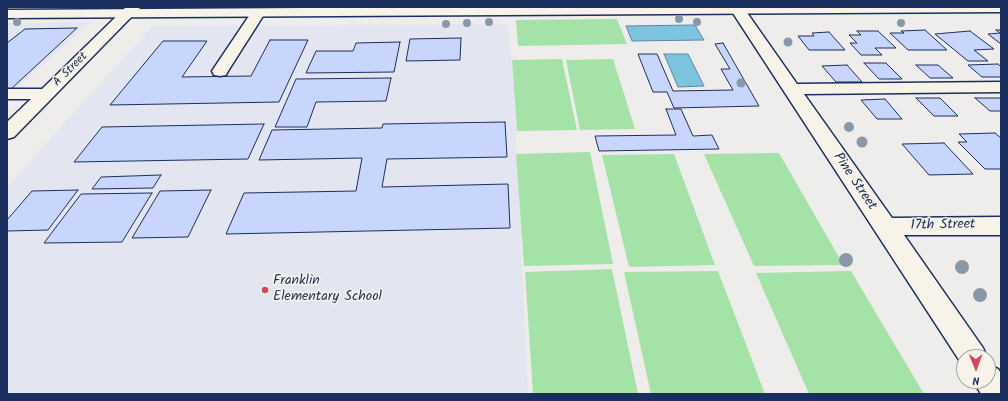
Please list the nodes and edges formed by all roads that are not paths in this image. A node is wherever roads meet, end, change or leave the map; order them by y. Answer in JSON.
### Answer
{"nodes":[{"id":1,"x":737,"y":8,"type":"edge"},
{"id":2,"x":1001,"y":8,"type":"edge"},
{"id":3,"x":131,"y":10,"type":"edge"},
{"id":4,"x":258,"y":13,"type":"junction"},
{"id":5,"x":7,"y":14,"type":"edge"},
{"id":6,"x":220,"y":71,"type":"dead end"},
{"id":7,"x":1001,"y":87,"type":"edge"},
{"id":8,"x":791,"y":89,"type":"junction"},
{"id":9,"x":7,"y":94,"type":"edge"},
{"id":10,"x":46,"y":94,"type":"junction"},
{"id":11,"x":7,"y":133,"type":"edge"},
{"id":12,"x":1001,"y":226,"type":"edge"},
{"id":13,"x":884,"y":227,"type":"junction"},
{"id":14,"x":968,"y":349,"type":"edge"}],
"edges":[{"from":1,"to":2,"type":"main road"},
{"from":1,"to":4,"type":"main road"},
{"from":1,"to":8,"type":"main road","name":"Pine Street"},
{"from":3,"to":4,"type":"main road"},
{"from":3,"to":5,"type":"main road"},
{"from":3,"to":10,"type":"main road","name":"A Street"},
{"from":4,"to":6,"type":"main road"},
{"from":7,"to":8,"type":"main road"},
{"from":8,"to":13,"type":"main road","name":"Pine Street"},
{"from":9,"to":10,"type":"main road"},
{"from":10,"to":11,"type":"main road","name":"A Street"},
{"from":12,"to":13,"type":"main road","name":"17th Street"},
{"from":13,"to":14,"type":"main road","name":"Pine Street"}]}
